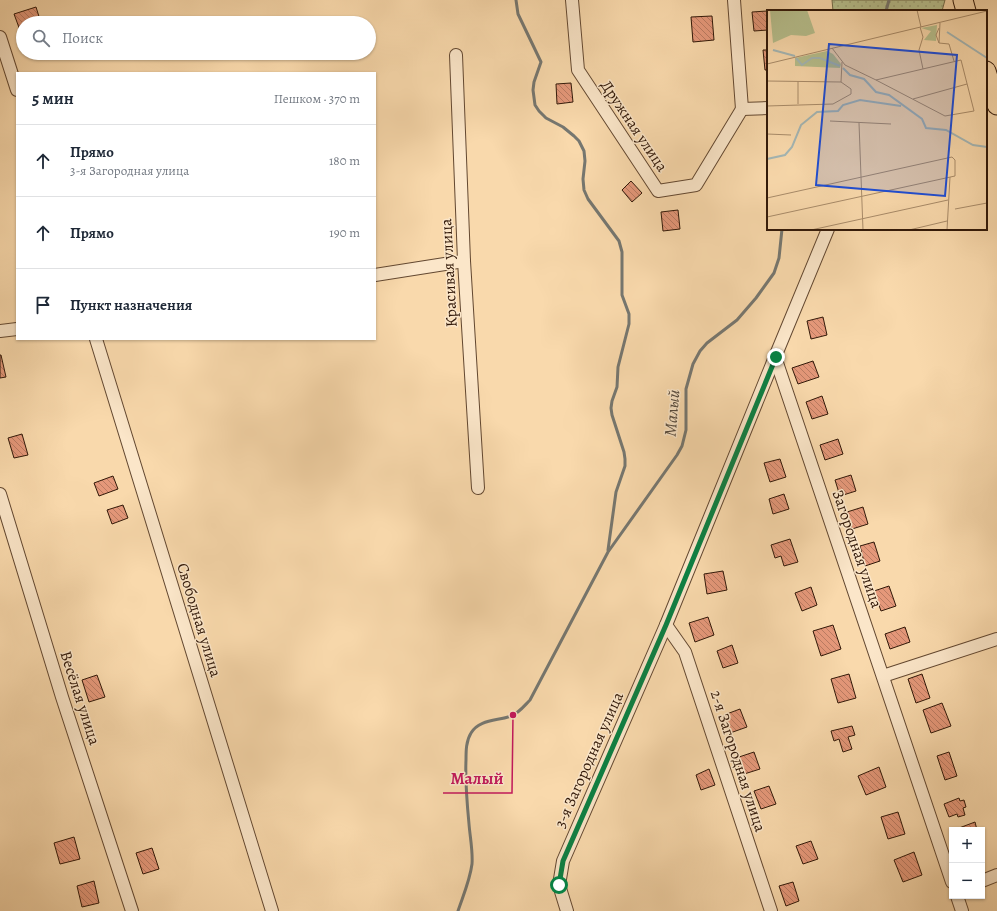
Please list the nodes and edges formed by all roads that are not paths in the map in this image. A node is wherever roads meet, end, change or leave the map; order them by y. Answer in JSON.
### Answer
{"nodes":[{"id":1,"x":572,"y":0,"type":"edge"},
{"id":2,"x":734,"y":0,"type":"edge"},
{"id":3,"x":963,"y":0,"type":"edge"},
{"id":4,"x":966,"y":10,"type":"edge"},
{"id":5,"x":0,"y":37,"type":"edge"},
{"id":6,"x":456,"y":55,"type":"dead end"},
{"id":7,"x":987,"y":74,"type":"edge"},
{"id":8,"x":16,"y":87,"type":"edge"},
{"id":9,"x":997,"y":105,"type":"edge"},
{"id":10,"x":767,"y":108,"type":"edge"},
{"id":11,"x":742,"y":109,"type":"junction"},
{"id":12,"x":828,"y":230,"type":"edge"},
{"id":13,"x":464,"y":261,"type":"junction"},
{"id":14,"x":376,"y":275,"type":"edge"},
{"id":15,"x":16,"y":329,"type":"edge"},
{"id":16,"x":0,"y":331,"type":"edge"},
{"id":17,"x":96,"y":340,"type":"edge"},
{"id":18,"x":776,"y":357,"type":"junction"},
{"id":19,"x":478,"y":488,"type":"dead end"},
{"id":20,"x":0,"y":494,"type":"edge"},
{"id":21,"x":666,"y":625,"type":"junction"},
{"id":22,"x":997,"y":639,"type":"edge"},
{"id":23,"x":883,"y":676,"type":"junction"},
{"id":24,"x":949,"y":873,"type":"edge"},
{"id":25,"x":997,"y":875,"type":"edge"},
{"id":26,"x":985,"y":880,"type":"edge"},
{"id":27,"x":958,"y":899,"type":"edge"},
{"id":28,"x":132,"y":911,"type":"edge"},
{"id":29,"x":272,"y":911,"type":"edge"},
{"id":30,"x":567,"y":911,"type":"edge"},
{"id":31,"x":771,"y":911,"type":"edge"},
{"id":32,"x":962,"y":911,"type":"edge"}],
"edges":[{"from":1,"to":11,"type":"street","name":"Дружная улица"},
{"from":2,"to":11,"type":"street"},
{"from":3,"to":4,"type":"main road"},
{"from":5,"to":8,"type":"street"},
{"from":6,"to":13,"type":"street","name":"Красивая улица"},
{"from":7,"to":9,"type":"main road"},
{"from":10,"to":11,"type":"street"},
{"from":12,"to":18,"type":"street"},
{"from":13,"to":14,"type":"street"},
{"from":13,"to":19,"type":"street","name":"Красивая улица"},
{"from":15,"to":16,"type":"street"},
{"from":17,"to":29,"type":"street","name":"Свободная улица"},
{"from":18,"to":21,"type":"street","name":"3-я Загородная улица"},
{"from":18,"to":23,"type":"street","name":"Загородная улица"},
{"from":20,"to":28,"type":"street","name":"Весёлая улица"},
{"from":21,"to":30,"type":"street","name":"3-я Загородная улица"},
{"from":21,"to":31,"type":"street","name":"2-я Загородная улица"},
{"from":22,"to":23,"type":"street"},
{"from":23,"to":24,"type":"street","name":"Загородная улица"},
{"from":25,"to":26,"type":"street"},
{"from":27,"to":32,"type":"street"}]}
